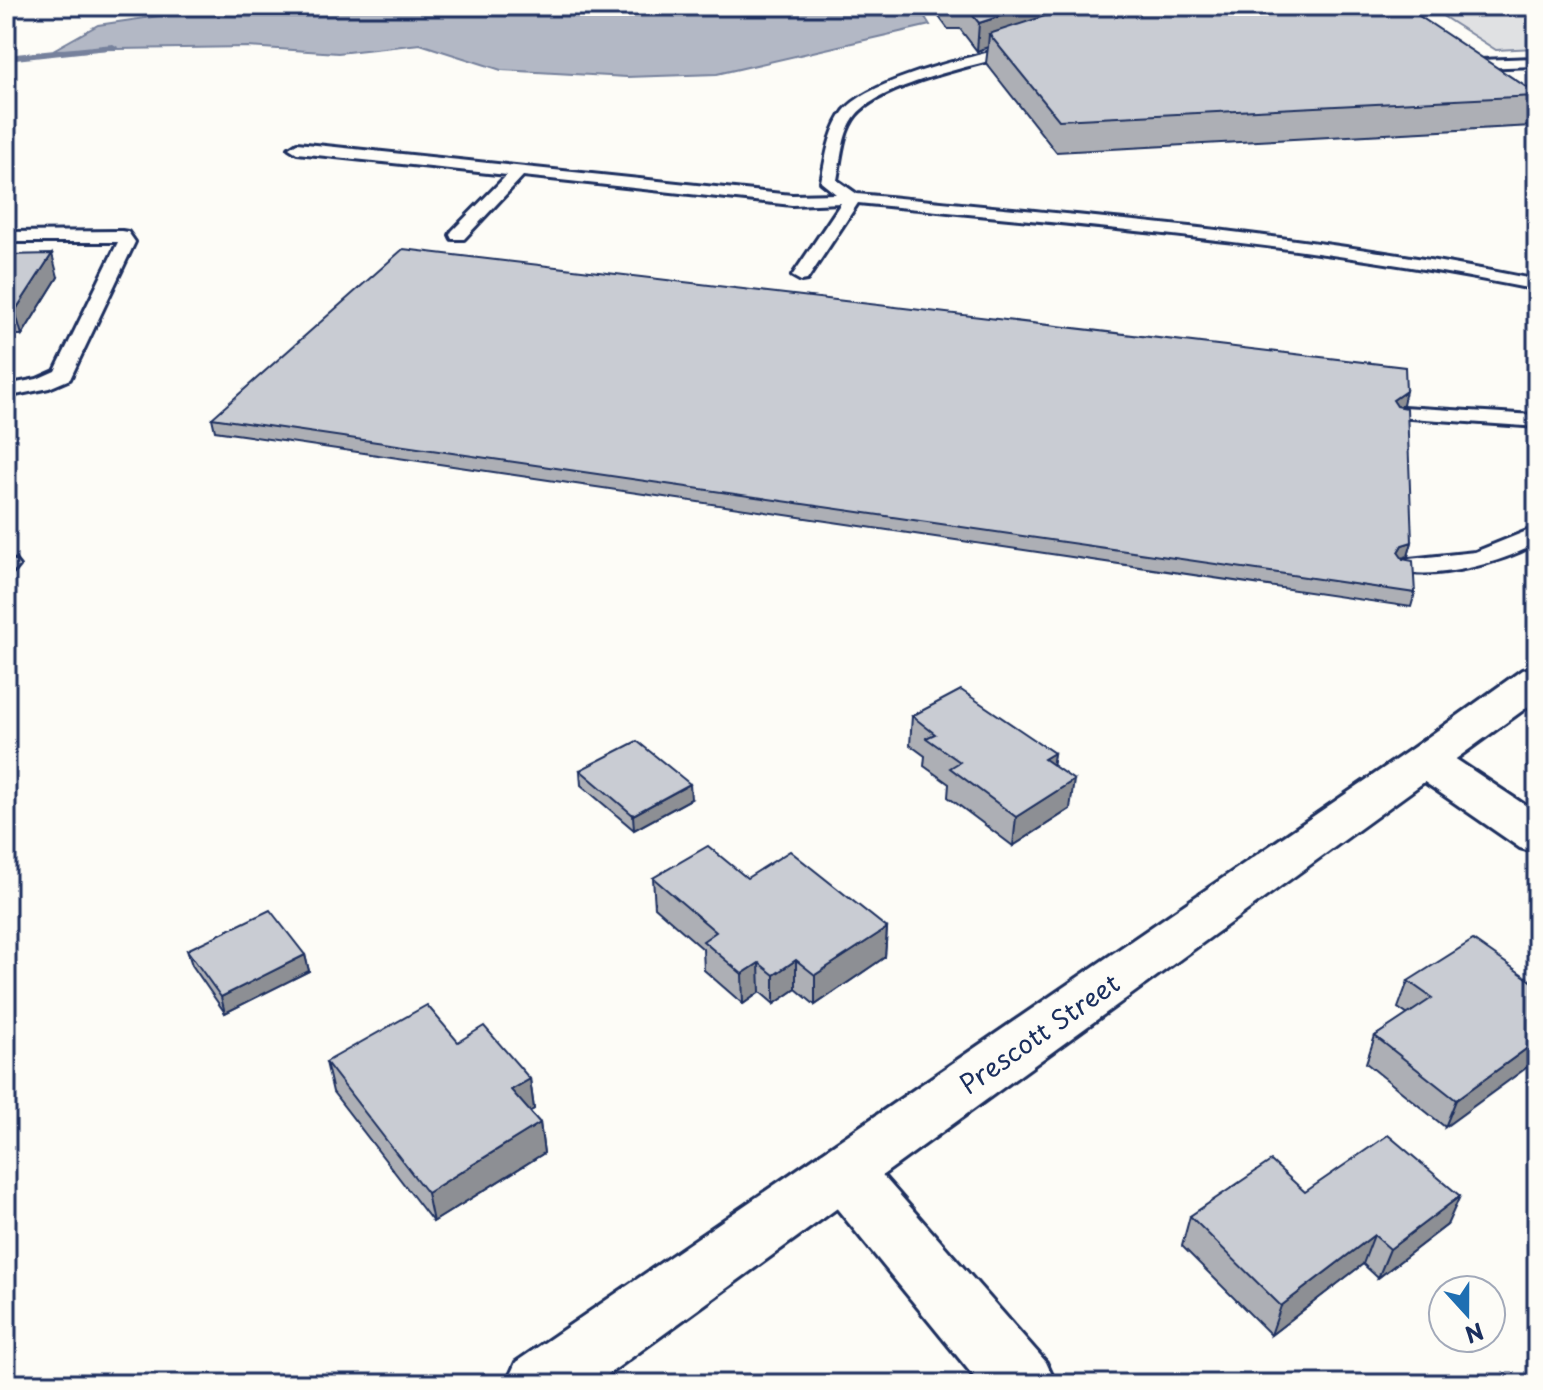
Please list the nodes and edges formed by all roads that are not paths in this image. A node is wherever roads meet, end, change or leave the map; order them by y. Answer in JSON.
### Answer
{"nodes":[{"id":1,"x":1035,"y":43,"type":"edge"},
{"id":2,"x":1456,"y":49,"type":"edge"},
{"id":3,"x":1537,"y":62,"type":"edge"},
{"id":4,"x":1479,"y":64,"type":"junction"},
{"id":5,"x":1514,"y":87,"type":"edge"},
{"id":6,"x":297,"y":148,"type":"dead end"},
{"id":7,"x":519,"y":171,"type":"junction"},
{"id":8,"x":853,"y":198,"type":"junction"},
{"id":9,"x":458,"y":235,"type":"dead end"},
{"id":10,"x":6,"y":237,"type":"edge"},
{"id":11,"x":801,"y":276,"type":"dead end"},
{"id":12,"x":1537,"y":285,"type":"edge"},
{"id":13,"x":6,"y":391,"type":"edge"},
{"id":14,"x":1403,"y":413,"type":"edge"},
{"id":15,"x":1537,"y":421,"type":"edge"},
{"id":16,"x":1537,"y":534,"type":"edge"},
{"id":17,"x":1409,"y":566,"type":"edge"},
{"id":18,"x":1537,"y":679,"type":"edge"},
{"id":19,"x":1426,"y":761,"type":"junction"},
{"id":20,"x":1537,"y":836,"type":"edge"},
{"id":21,"x":842,"y":1171,"type":"junction"},
{"id":22,"x":540,"y":1384,"type":"edge"},
{"id":23,"x":1022,"y":1384,"type":"edge"}],
"edges":[{"from":1,"to":8,"type":"lane"},
{"from":2,"to":4,"type":"street"},
{"from":3,"to":4,"type":"lane"},
{"from":4,"to":5,"type":"street"},
{"from":6,"to":7,"type":"lane"},
{"from":7,"to":8,"type":"lane"},
{"from":7,"to":9,"type":"lane"},
{"from":8,"to":11,"type":"lane"},
{"from":8,"to":12,"type":"lane"},
{"from":10,"to":13,"type":"lane"},
{"from":14,"to":15,"type":"lane"},
{"from":16,"to":17,"type":"lane"},
{"from":18,"to":19,"type":"street","name":"Prescott Street"},
{"from":19,"to":20,"type":"street"},
{"from":19,"to":21,"type":"street","name":"Prescott Street"},
{"from":21,"to":22,"type":"street","name":"Prescott Street"},
{"from":21,"to":23,"type":"street"}]}
